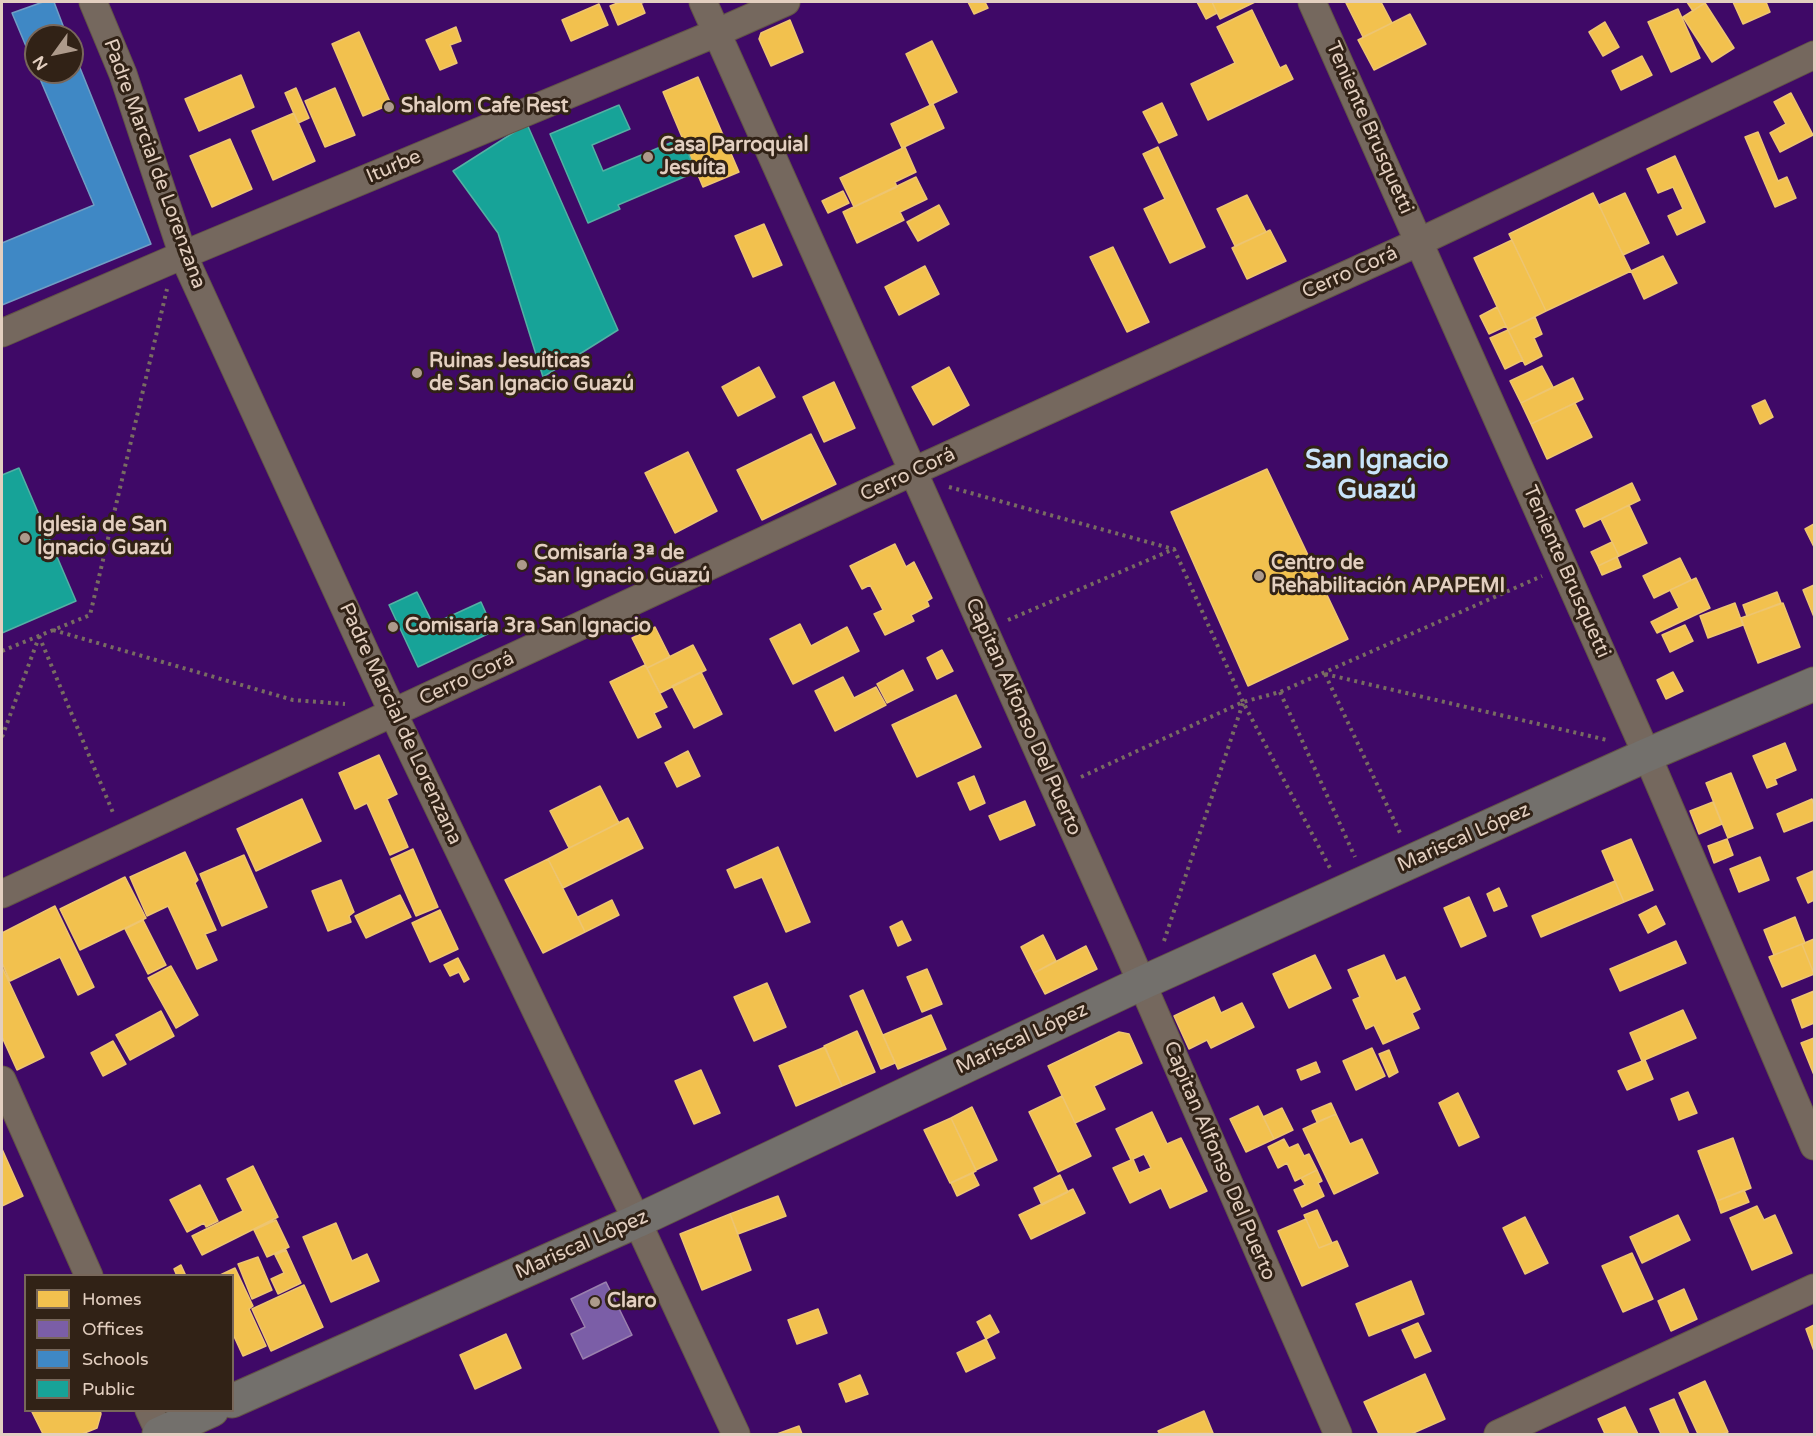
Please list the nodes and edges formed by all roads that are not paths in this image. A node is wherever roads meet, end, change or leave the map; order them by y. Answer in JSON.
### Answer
{"nodes":[{"id":1,"x":93,"y":2,"type":"edge"},
{"id":2,"x":703,"y":2,"type":"edge"},
{"id":3,"x":786,"y":2,"type":"edge"},
{"id":4,"x":1312,"y":2,"type":"edge"},
{"id":5,"x":716,"y":33,"type":"junction"},
{"id":6,"x":1815,"y":55,"type":"edge"},
{"id":7,"x":1419,"y":242,"type":"junction"},
{"id":8,"x":183,"y":255,"type":"junction"},
{"id":9,"x":2,"y":333,"type":"edge"},
{"id":10,"x":914,"y":471,"type":"junction"},
{"id":11,"x":1815,"y":684,"type":"edge"},
{"id":12,"x":393,"y":713,"type":"junction"},
{"id":13,"x":1647,"y":755,"type":"junction"},
{"id":14,"x":2,"y":894,"type":"edge"},
{"id":15,"x":1142,"y":983,"type":"junction"},
{"id":16,"x":2,"y":1080,"type":"edge"},
{"id":17,"x":1815,"y":1146,"type":"edge"},
{"id":18,"x":637,"y":1221,"type":"junction"},
{"id":19,"x":89,"y":1274,"type":"edge"},
{"id":20,"x":1815,"y":1288,"type":"edge"},
{"id":21,"x":234,"y":1400,"type":"edge"},
{"id":22,"x":150,"y":1412,"type":"edge"},
{"id":23,"x":208,"y":1412,"type":"edge"},
{"id":24,"x":160,"y":1434,"type":"edge"},
{"id":25,"x":736,"y":1434,"type":"edge"},
{"id":26,"x":1338,"y":1434,"type":"edge"},
{"id":27,"x":1498,"y":1434,"type":"edge"}],
"edges":[{"from":1,"to":8,"type":"street","name":"Padre Marcial de Lorenzana"},
{"from":2,"to":5,"type":"street","name":"Capitan Alfonso Del Puerto"},
{"from":3,"to":5,"type":"street","name":"Iturbe"},
{"from":4,"to":7,"type":"street","name":"Teniente Brusquetti"},
{"from":5,"to":8,"type":"street","name":"Iturbe"},
{"from":5,"to":10,"type":"street","name":"Capitan Alfonso Del Puerto"},
{"from":6,"to":7,"type":"street","name":"Cerro Corá"},
{"from":7,"to":10,"type":"street","name":"Cerro Corá"},
{"from":7,"to":13,"type":"street","name":"Teniente Brusquetti"},
{"from":8,"to":9,"type":"street","name":"Iturbe"},
{"from":8,"to":12,"type":"street","name":"Padre Marcial de Lorenzana"},
{"from":10,"to":12,"type":"street","name":"Cerro Corá"},
{"from":10,"to":15,"type":"street","name":"Capitan Alfonso Del Puerto"},
{"from":11,"to":13,"type":"main road","name":"Mariscal López"},
{"from":12,"to":14,"type":"street","name":"Cerro Corá"},
{"from":12,"to":18,"type":"street","name":"Padre Marcial de Lorenzana"},
{"from":13,"to":15,"type":"main road","name":"Mariscal López"},
{"from":13,"to":17,"type":"street","name":"Teniente Brusquetti"},
{"from":15,"to":18,"type":"main road","name":"Mariscal López"},
{"from":15,"to":26,"type":"street","name":"Capitan Alfonso Del Puerto"},
{"from":16,"to":19,"type":"street"},
{"from":18,"to":21,"type":"main road","name":"Mariscal López"},
{"from":18,"to":25,"type":"street","name":"Padre Marcial de Lorenzana"},
{"from":20,"to":27,"type":"street"},
{"from":22,"to":24,"type":"street"},
{"from":23,"to":24,"type":"main road"}]}
